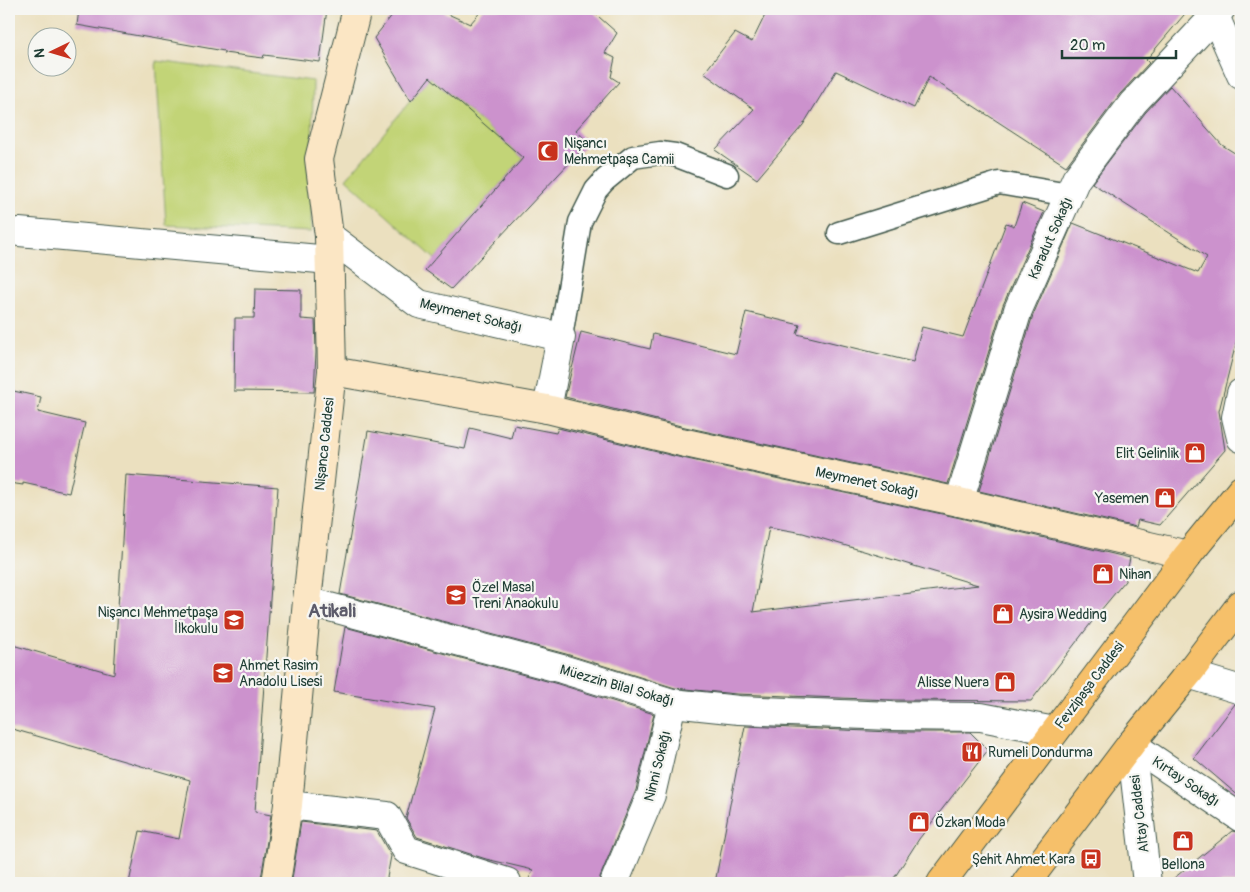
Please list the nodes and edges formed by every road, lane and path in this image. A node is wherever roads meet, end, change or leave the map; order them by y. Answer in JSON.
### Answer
{"nodes":[{"id":1,"x":357,"y":9,"type":"edge"},
{"id":2,"x":1215,"y":11,"type":"edge"},
{"id":3,"x":1241,"y":75,"type":"edge"},
{"id":4,"x":727,"y":175,"type":"dead end"},
{"id":5,"x":1069,"y":194,"type":"junction"},
{"id":6,"x":19,"y":232,"type":"dead end"},
{"id":7,"x":839,"y":233,"type":"dead end"},
{"id":8,"x":330,"y":248,"type":"junction"},
{"id":9,"x":561,"y":337,"type":"junction"},
{"id":10,"x":332,"y":371,"type":"junction"},
{"id":11,"x":1241,"y":393,"type":"edge"},
{"id":12,"x":547,"y":409,"type":"junction"},
{"id":13,"x":1241,"y":438,"type":"edge"},
{"id":14,"x":1241,"y":490,"type":"edge"},
{"id":15,"x":959,"y":502,"type":"junction"},
{"id":16,"x":1188,"y":555,"type":"junction"},
{"id":17,"x":307,"y":601,"type":"junction"},
{"id":18,"x":1241,"y":604,"type":"edge"},
{"id":19,"x":1188,"y":674,"type":"junction"},
{"id":20,"x":1241,"y":690,"type":"edge"},
{"id":21,"x":672,"y":703,"type":"junction"},
{"id":22,"x":1054,"y":731,"type":"junction"},
{"id":23,"x":1131,"y":744,"type":"junction"},
{"id":24,"x":288,"y":805,"type":"junction"},
{"id":25,"x":1241,"y":818,"type":"edge"},
{"id":26,"x":276,"y":883,"type":"edge"},
{"id":27,"x":506,"y":883,"type":"edge"},
{"id":28,"x":614,"y":883,"type":"edge"},
{"id":29,"x":941,"y":883,"type":"edge"},
{"id":30,"x":1026,"y":883,"type":"edge"},
{"id":31,"x":1147,"y":883,"type":"edge"}],
"edges":[{"from":1,"to":8,"type":"street","name":"Nişanca Caddesi"},
{"from":2,"to":3,"type":"street"},
{"from":2,"to":5,"type":"street","name":"Karadut Sokağı"},
{"from":4,"to":9,"type":"lane"},
{"from":5,"to":7,"type":"lane"},
{"from":5,"to":15,"type":"street","name":"Karadut Sokağı"},
{"from":6,"to":8,"type":"street"},
{"from":8,"to":9,"type":"street","name":"Meymenet Sokağı"},
{"from":8,"to":10,"type":"street","name":"Nişanca Caddesi"},
{"from":9,"to":12,"type":"street"},
{"from":10,"to":12,"type":"street","name":"Meymenet Sokağı"},
{"from":10,"to":17,"type":"street","name":"Nişanca Caddesi"},
{"from":11,"to":13,"type":"street"},
{"from":12,"to":15,"type":"street","name":"Meymenet Sokağı"},
{"from":14,"to":16,"type":"main road","name":"Fevzipaşa Caddesi"},
{"from":15,"to":16,"type":"street","name":"Meymenet Sokağı"},
{"from":16,"to":22,"type":"main road","name":"Fevzipaşa Caddesi"},
{"from":17,"to":21,"type":"street","name":"Müezzin Bilal Sokağı"},
{"from":17,"to":24,"type":"street","name":"Nişanca Caddesi"},
{"from":18,"to":19,"type":"main road"},
{"from":19,"to":20,"type":"street"},
{"from":19,"to":23,"type":"main road"},
{"from":21,"to":22,"type":"street","name":"Müezzin Bilal Sokağı"},
{"from":21,"to":28,"type":"street","name":"Ninni Sokağı"},
{"from":22,"to":29,"type":"main road","name":"Fevzipaşa Caddesi"},
{"from":23,"to":25,"type":"street","name":"Kırtay Sokağı"},
{"from":23,"to":30,"type":"main road"},
{"from":23,"to":31,"type":"street","name":"Altay Caddesi"},
{"from":24,"to":26,"type":"street","name":"Nişanca Caddesi"},
{"from":24,"to":27,"type":"street"}]}
